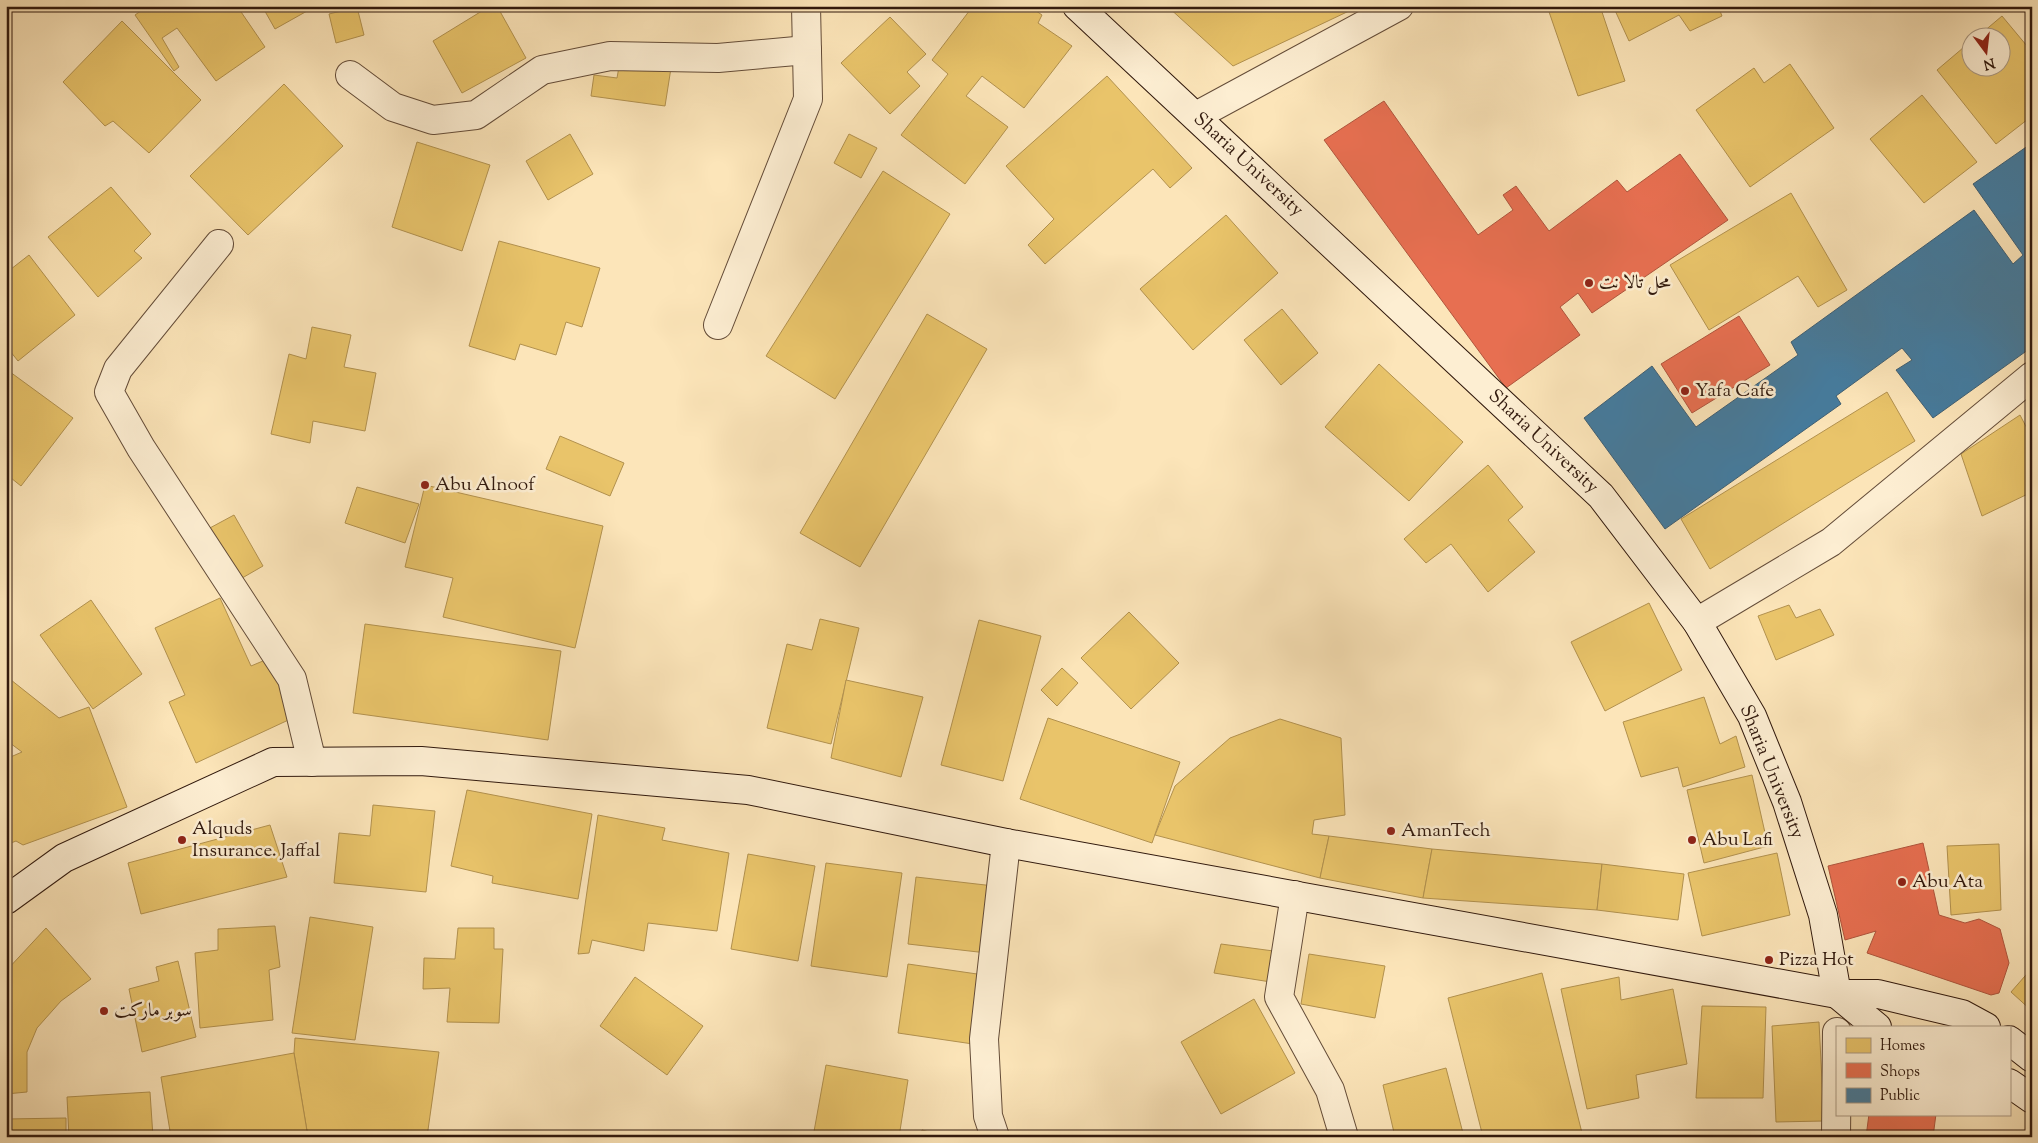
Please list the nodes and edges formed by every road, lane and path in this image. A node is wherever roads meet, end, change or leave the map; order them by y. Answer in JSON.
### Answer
{"nodes":[{"id":1,"x":806,"y":6,"type":"edge"},
{"id":2,"x":1077,"y":6,"type":"edge"},
{"id":3,"x":1399,"y":6,"type":"edge"},
{"id":4,"x":807,"y":50,"type":"junction"},
{"id":5,"x":350,"y":75,"type":"dead end"},
{"id":6,"x":1196,"y":116,"type":"junction"},
{"id":7,"x":219,"y":244,"type":"dead end"},
{"id":8,"x":718,"y":325,"type":"dead end"},
{"id":9,"x":2032,"y":376,"type":"edge"},
{"id":10,"x":1697,"y":622,"type":"junction"},
{"id":11,"x":312,"y":762,"type":"junction"},
{"id":12,"x":1006,"y":843,"type":"junction"},
{"id":13,"x":1295,"y":895,"type":"junction"},
{"id":14,"x":6,"y":900,"type":"edge"},
{"id":15,"x":1837,"y":994,"type":"junction"},
{"id":16,"x":1837,"y":1026,"type":"edge"},
{"id":17,"x":1877,"y":1026,"type":"edge"},
{"id":18,"x":1984,"y":1026,"type":"edge"},
{"id":19,"x":2010,"y":1041,"type":"edge"},
{"id":20,"x":2032,"y":1058,"type":"edge"},
{"id":21,"x":2010,"y":1084,"type":"edge"},
{"id":22,"x":2032,"y":1099,"type":"edge"},
{"id":23,"x":1836,"y":1116,"type":"edge"},
{"id":24,"x":995,"y":1137,"type":"edge"},
{"id":25,"x":1344,"y":1137,"type":"edge"},
{"id":26,"x":1836,"y":1137,"type":"edge"}],
"edges":[{"from":1,"to":4,"type":"street"},
{"from":2,"to":6,"type":"street","name":"Sharia University"},
{"from":3,"to":6,"type":"street"},
{"from":4,"to":5,"type":"street"},
{"from":4,"to":8,"type":"street"},
{"from":6,"to":10,"type":"street","name":"Sharia University"},
{"from":7,"to":11,"type":"street"},
{"from":9,"to":10,"type":"street"},
{"from":10,"to":15,"type":"street","name":"Sharia University"},
{"from":11,"to":12,"type":"street"},
{"from":11,"to":14,"type":"street"},
{"from":12,"to":13,"type":"street"},
{"from":12,"to":24,"type":"street"},
{"from":13,"to":15,"type":"street"},
{"from":13,"to":25,"type":"street"},
{"from":15,"to":16,"type":"street","name":"Sharia University"},
{"from":15,"to":17,"type":"street"},
{"from":15,"to":18,"type":"street"},
{"from":19,"to":20,"type":"street"},
{"from":21,"to":22,"type":"street"},
{"from":23,"to":26,"type":"street"}]}
